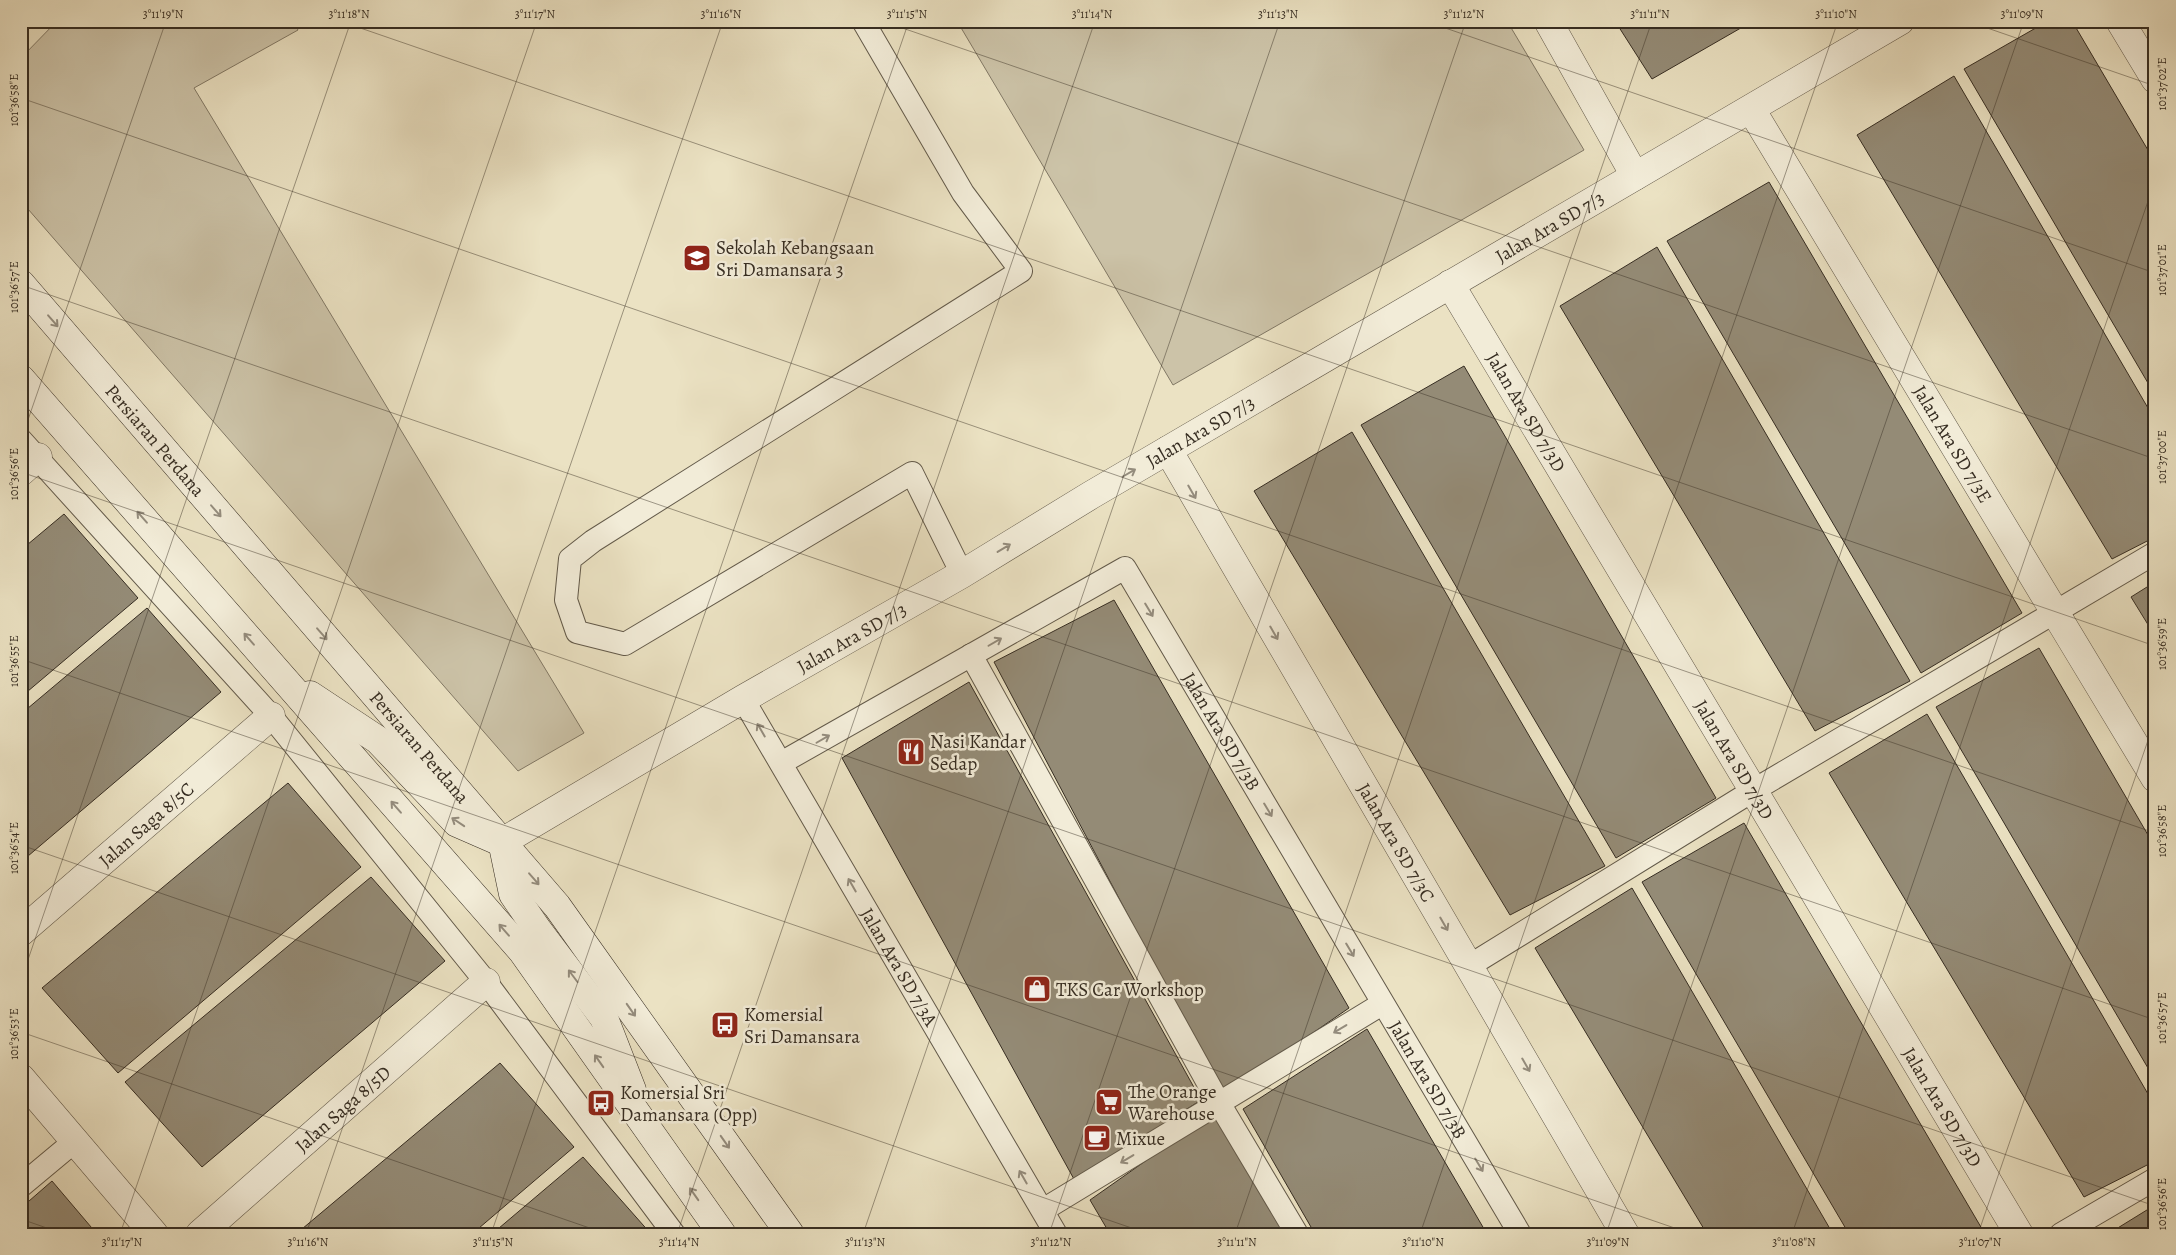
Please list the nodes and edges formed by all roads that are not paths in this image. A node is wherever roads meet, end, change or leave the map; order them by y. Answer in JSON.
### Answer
{"nodes":[{"id":1,"x":863,"y":21,"type":"edge"},
{"id":2,"x":1548,"y":21,"type":"edge"},
{"id":3,"x":1900,"y":21,"type":"edge"},
{"id":4,"x":2120,"y":21,"type":"edge"},
{"id":5,"x":2155,"y":79,"type":"edge"},
{"id":6,"x":1751,"y":109,"type":"junction"},
{"id":7,"x":1635,"y":176,"type":"junction"},
{"id":8,"x":21,"y":284,"type":"edge"},
{"id":9,"x":1450,"y":284,"type":"junction"},
{"id":10,"x":21,"y":379,"type":"edge"},
{"id":11,"x":1168,"y":450,"type":"junction"},
{"id":12,"x":27,"y":456,"type":"edge"},
{"id":13,"x":2155,"y":553,"type":"edge"},
{"id":14,"x":962,"y":574,"type":"junction"},
{"id":15,"x":2055,"y":613,"type":"junction"},
{"id":16,"x":971,"y":656,"type":"junction"},
{"id":17,"x":281,"y":676,"type":"junction"},
{"id":18,"x":743,"y":699,"type":"junction"},
{"id":19,"x":271,"y":716,"type":"junction"},
{"id":20,"x":781,"y":763,"type":"junction"},
{"id":21,"x":2155,"y":778,"type":"edge"},
{"id":22,"x":1754,"y":790,"type":"junction"},
{"id":23,"x":502,"y":842,"type":"junction"},
{"id":24,"x":21,"y":932,"type":"edge"},
{"id":25,"x":1469,"y":966,"type":"junction"},
{"id":26,"x":486,"y":982,"type":"junction"},
{"id":27,"x":1382,"y":1004,"type":"junction"},
{"id":28,"x":21,"y":1078,"type":"edge"},
{"id":29,"x":1219,"y":1103,"type":"junction"},
{"id":30,"x":648,"y":1129,"type":"junction"},
{"id":31,"x":75,"y":1141,"type":"junction"},
{"id":32,"x":2155,"y":1179,"type":"edge"},
{"id":33,"x":21,"y":1186,"type":"edge"},
{"id":34,"x":1042,"y":1210,"type":"junction"},
{"id":35,"x":154,"y":1234,"type":"edge"},
{"id":36,"x":200,"y":1234,"type":"edge"},
{"id":37,"x":674,"y":1234,"type":"edge"},
{"id":38,"x":722,"y":1234,"type":"edge"},
{"id":39,"x":790,"y":1234,"type":"edge"},
{"id":40,"x":1056,"y":1234,"type":"edge"},
{"id":41,"x":1297,"y":1234,"type":"edge"},
{"id":42,"x":1520,"y":1234,"type":"edge"},
{"id":43,"x":1625,"y":1234,"type":"edge"},
{"id":44,"x":2019,"y":1234,"type":"edge"},
{"id":45,"x":2061,"y":1234,"type":"edge"}],
"edges":[{"from":1,"to":14,"type":"lane"},
{"from":2,"to":7,"type":"street"},
{"from":3,"to":6,"type":"street","name":"Jalan Ara SD 7/3"},
{"from":4,"to":5,"type":"street"},
{"from":6,"to":7,"type":"street","name":"Jalan Ara SD 7/3"},
{"from":6,"to":15,"type":"street","name":"Jalan Ara SD 7/3E"},
{"from":7,"to":9,"type":"street","name":"Jalan Ara SD 7/3"},
{"from":8,"to":23,"type":"street","name":"Persiaran Perdana","one_way":true},
{"from":9,"to":11,"type":"street","name":"Jalan Ara SD 7/3"},
{"from":9,"to":22,"type":"street","name":"Jalan Ara SD 7/3D"},
{"from":17,"to":10,"type":"street","one_way":true},
{"from":14,"to":11,"type":"street","name":"Jalan Ara SD 7/3","one_way":true},
{"from":11,"to":25,"type":"street","name":"Jalan Ara SD 7/3C","one_way":true},
{"from":12,"to":19,"type":"lane"},
{"from":13,"to":15,"type":"lane"},
{"from":14,"to":18,"type":"street","name":"Jalan Ara SD 7/3"},
{"from":15,"to":21,"type":"street","name":"Jalan Ara SD 7/3E"},
{"from":15,"to":22,"type":"lane"},
{"from":20,"to":16,"type":"lane","name":"Jalan Ara SD 7/3B","one_way":true},
{"from":16,"to":27,"type":"lane","name":"Jalan Ara SD 7/3B","one_way":true},
{"from":16,"to":29,"type":"lane"},
{"from":23,"to":17,"type":"street","one_way":true},
{"from":30,"to":17,"type":"street","one_way":true},
{"from":20,"to":18,"type":"lane","name":"Jalan Ara SD 7/3A","one_way":true},
{"from":18,"to":23,"type":"street","name":"Jalan Ara SD 7/3"},
{"from":19,"to":24,"type":"street","name":"Jalan Saga 8/5C"},
{"from":19,"to":26,"type":"lane"},
{"from":34,"to":20,"type":"lane","name":"Jalan Ara SD 7/3A","one_way":true},
{"from":22,"to":25,"type":"lane"},
{"from":22,"to":44,"type":"street","name":"Jalan Ara SD 7/3D"},
{"from":30,"to":23,"type":"street","one_way":true},
{"from":23,"to":39,"type":"street","name":"Persiaran Perdana","one_way":true},
{"from":25,"to":43,"type":"street","name":"Jalan Ara SD 7/3C","one_way":true},
{"from":26,"to":36,"type":"street","name":"Jalan Saga 8/5D"},
{"from":26,"to":37,"type":"lane"},
{"from":27,"to":29,"type":"lane","one_way":true},
{"from":27,"to":42,"type":"lane","name":"Jalan Ara SD 7/3B","one_way":true},
{"from":28,"to":31,"type":"street"},
{"from":29,"to":34,"type":"lane","one_way":true},
{"from":29,"to":41,"type":"lane"},
{"from":38,"to":30,"type":"street","one_way":true},
{"from":31,"to":33,"type":"lane"},
{"from":31,"to":35,"type":"street"},
{"from":32,"to":45,"type":"lane"},
{"from":34,"to":40,"type":"lane","name":"Jalan Ara SD 7/3A"}]}
